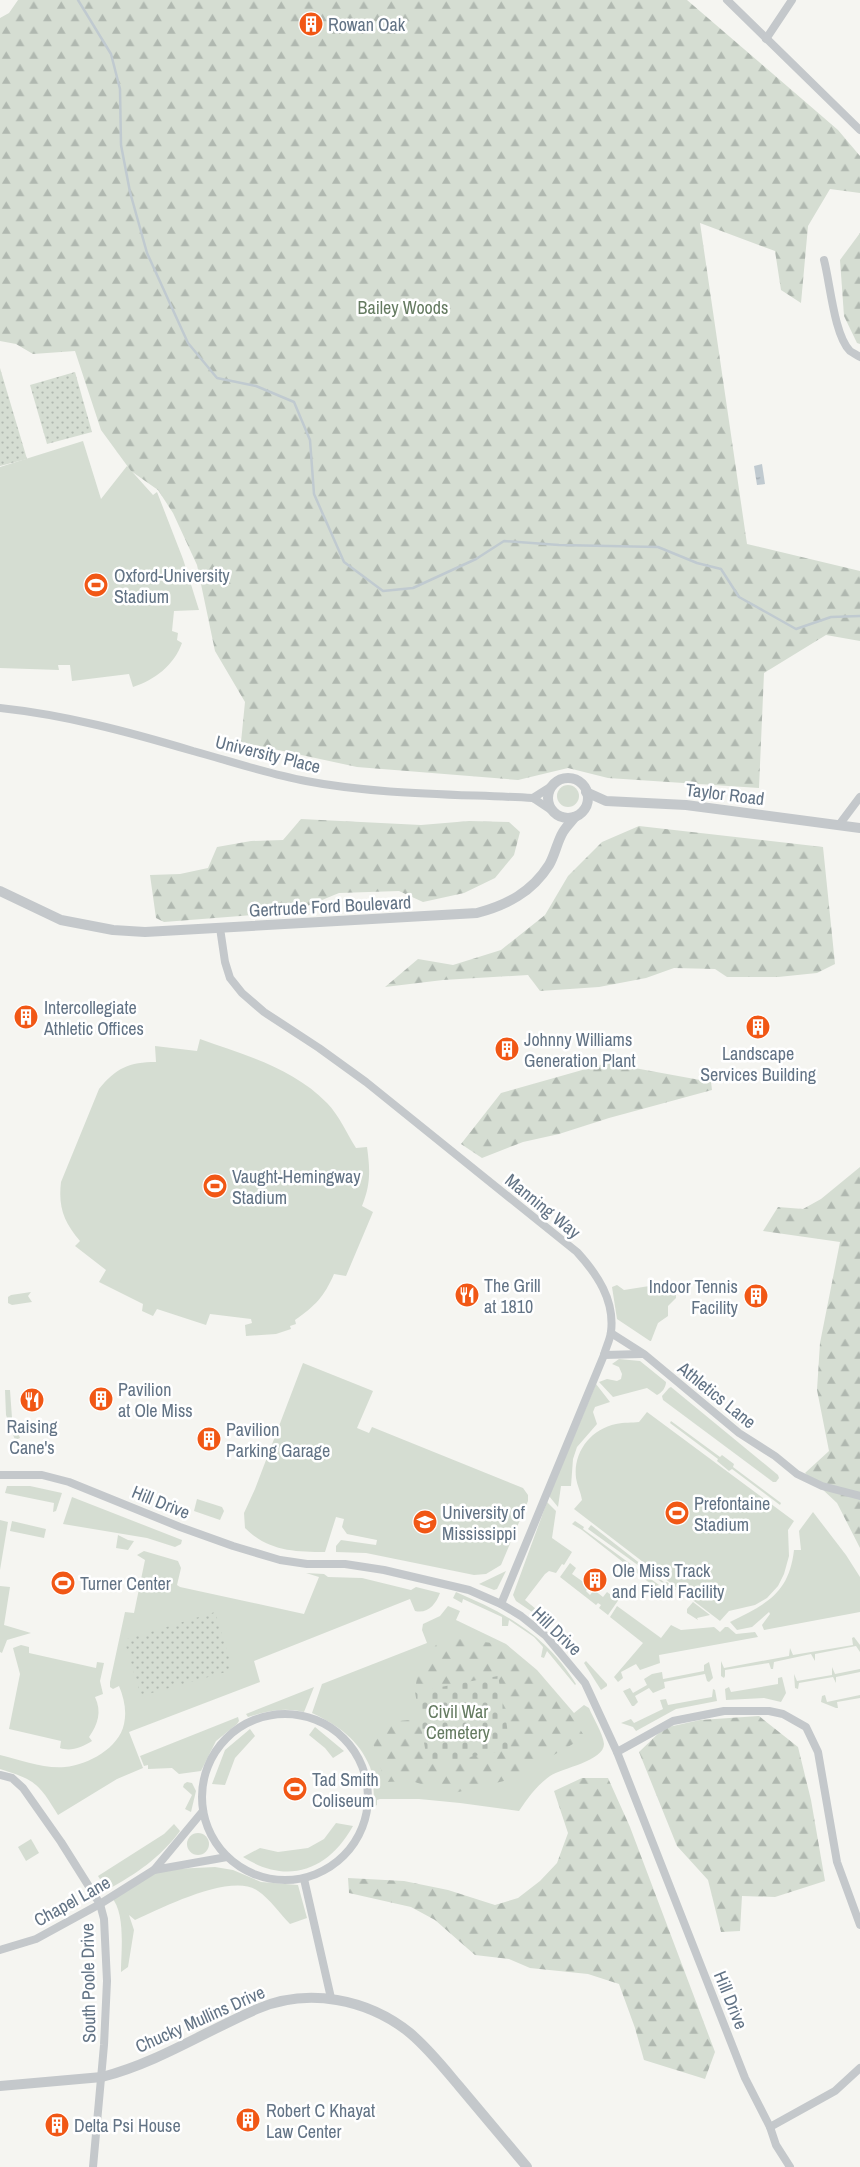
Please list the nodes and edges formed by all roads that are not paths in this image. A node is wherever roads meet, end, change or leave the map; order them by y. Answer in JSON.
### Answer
{"nodes":[{"id":1,"x":728,"y":0,"type":"edge"},
{"id":2,"x":792,"y":0,"type":"edge"},
{"id":3,"x":766,"y":39,"type":"junction"},
{"id":4,"x":860,"y":130,"type":"edge"},
{"id":5,"x":824,"y":260,"type":"dead end"},
{"id":6,"x":860,"y":357,"type":"edge"},
{"id":7,"x":0,"y":708,"type":"edge"},
{"id":8,"x":552,"y":786,"type":"junction"},
{"id":9,"x":586,"y":792,"type":"junction"},
{"id":10,"x":860,"y":797,"type":"edge"},
{"id":11,"x":534,"y":798,"type":"junction"},
{"id":12,"x":606,"y":801,"type":"junction"},
{"id":13,"x":555,"y":813,"type":"junction"},
{"id":14,"x":579,"y":814,"type":"junction"},
{"id":15,"x":839,"y":825,"type":"junction"},
{"id":16,"x":860,"y":828,"type":"edge"},
{"id":17,"x":563,"y":832,"type":"junction"},
{"id":18,"x":0,"y":891,"type":"edge"},
{"id":19,"x":220,"y":928,"type":"junction"},
{"id":20,"x":611,"y":1333,"type":"junction"},
{"id":21,"x":644,"y":1354,"type":"junction"},
{"id":22,"x":604,"y":1355,"type":"junction"},
{"id":23,"x":0,"y":1475,"type":"edge"},
{"id":24,"x":860,"y":1496,"type":"edge"},
{"id":25,"x":501,"y":1604,"type":"junction"},
{"id":26,"x":617,"y":1752,"type":"junction"},
{"id":27,"x":0,"y":1775,"type":"edge"},
{"id":28,"x":204,"y":1811,"type":"junction"},
{"id":29,"x":227,"y":1857,"type":"junction"},
{"id":30,"x":154,"y":1870,"type":"junction"},
{"id":31,"x":304,"y":1878,"type":"junction"},
{"id":32,"x":100,"y":1904,"type":"junction"},
{"id":33,"x":860,"y":1925,"type":"edge"},
{"id":34,"x":0,"y":1950,"type":"edge"},
{"id":35,"x":330,"y":1998,"type":"junction"},
{"id":36,"x":860,"y":2068,"type":"edge"},
{"id":37,"x":102,"y":2077,"type":"junction"},
{"id":38,"x":0,"y":2086,"type":"edge"},
{"id":39,"x":770,"y":2127,"type":"junction"},
{"id":40,"x":93,"y":2167,"type":"edge"},
{"id":41,"x":527,"y":2167,"type":"edge"},
{"id":42,"x":790,"y":2167,"type":"edge"}],
"edges":[{"from":1,"to":3,"type":"street"},
{"from":2,"to":3,"type":"street"},
{"from":3,"to":4,"type":"street"},
{"from":5,"to":6,"type":"street"},
{"from":7,"to":11,"type":"street","name":"University Place"},
{"from":8,"to":9,"type":"street"},
{"from":8,"to":11,"type":"street"},
{"from":8,"to":13,"type":"street"},
{"from":9,"to":12,"type":"street","name":"Taylor Road"},
{"from":9,"to":14,"type":"street"},
{"from":10,"to":15,"type":"street"},
{"from":11,"to":13,"type":"street"},
{"from":12,"to":14,"type":"street"},
{"from":12,"to":15,"type":"street","name":"Taylor Road"},
{"from":13,"to":14,"type":"street"},
{"from":13,"to":17,"type":"street"},
{"from":14,"to":17,"type":"street","name":"Gertrude Ford Boulevard"},
{"from":15,"to":16,"type":"street","name":"Taylor Road"},
{"from":17,"to":19,"type":"street","name":"Gertrude Ford Boulevard"},
{"from":18,"to":19,"type":"street","name":"Gertrude Ford Boulevard"},
{"from":19,"to":20,"type":"street","name":"Manning Way"},
{"from":20,"to":21,"type":"street","name":"Athletics Lane"},
{"from":20,"to":22,"type":"street","name":"Manning Way"},
{"from":21,"to":22,"type":"street"},
{"from":21,"to":24,"type":"street","name":"Athletics Lane"},
{"from":22,"to":25,"type":"street","name":"Manning Way"},
{"from":23,"to":25,"type":"street","name":"Hill Drive"},
{"from":25,"to":26,"type":"street","name":"Hill Drive"},
{"from":26,"to":33,"type":"street"},
{"from":26,"to":39,"type":"street","name":"Hill Drive"},
{"from":27,"to":32,"type":"street","name":"South Poole Drive"},
{"from":28,"to":29,"type":"street"},
{"from":28,"to":30,"type":"street","name":"Chapel Lane"},
{"from":28,"to":31,"type":"street"},
{"from":29,"to":30,"type":"street","name":"Chapel Lane"},
{"from":29,"to":31,"type":"street"},
{"from":30,"to":32,"type":"street","name":"Chapel Lane"},
{"from":31,"to":35,"type":"street"},
{"from":32,"to":34,"type":"street","name":"Chapel Lane"},
{"from":32,"to":37,"type":"street","name":"South Poole Drive"},
{"from":35,"to":37,"type":"street","name":"Chucky Mullins Drive"},
{"from":35,"to":41,"type":"street","name":"Chucky Mullins Drive"},
{"from":36,"to":39,"type":"street"},
{"from":37,"to":38,"type":"street","name":"Chucky Mullins Drive"},
{"from":37,"to":40,"type":"street","name":"South Poole Drive"},
{"from":39,"to":42,"type":"street","name":"Hill Drive"}]}
